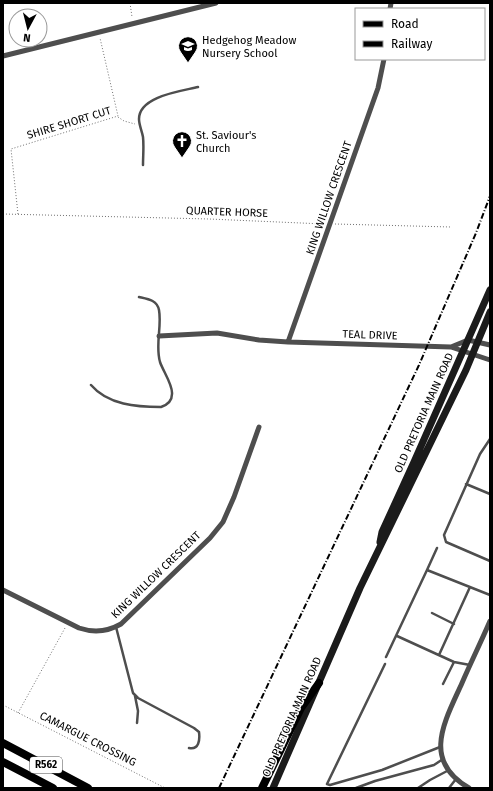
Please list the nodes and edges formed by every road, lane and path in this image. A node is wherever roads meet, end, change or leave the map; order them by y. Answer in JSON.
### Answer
{"nodes":[{"id":1,"x":130,"y":3,"type":"edge"},
{"id":2,"x":216,"y":3,"type":"edge"},
{"id":3,"x":126,"y":19,"type":"dead end"},
{"id":4,"x":98,"y":32,"type":"junction"},
{"id":5,"x":3,"y":56,"type":"edge"},
{"id":6,"x":384,"y":60,"type":"edge"},
{"id":7,"x":198,"y":87,"type":"dead end"},
{"id":8,"x":118,"y":116,"type":"junction"},
{"id":9,"x":140,"y":126,"type":"junction"},
{"id":10,"x":144,"y":165,"type":"dead end"},
{"id":11,"x":3,"y":214,"type":"edge"},
{"id":12,"x":18,"y":215,"type":"junction"},
{"id":13,"x":330,"y":224,"type":"junction"},
{"id":14,"x":451,"y":227,"type":"dead end"},
{"id":15,"x":490,"y":290,"type":"edge"},
{"id":16,"x":139,"y":297,"type":"dead end"},
{"id":17,"x":490,"y":312,"type":"edge"},
{"id":18,"x":159,"y":336,"type":"junction"},
{"id":19,"x":468,"y":340,"type":"junction"},
{"id":20,"x":288,"y":342,"type":"junction"},
{"id":21,"x":477,"y":342,"type":"junction"},
{"id":22,"x":490,"y":345,"type":"edge"},
{"id":23,"x":450,"y":347,"type":"junction"},
{"id":24,"x":463,"y":352,"type":"junction"},
{"id":25,"x":472,"y":355,"type":"junction"},
{"id":26,"x":490,"y":360,"type":"edge"},
{"id":27,"x":91,"y":385,"type":"dead end"},
{"id":28,"x":259,"y":427,"type":"dead end"},
{"id":29,"x":490,"y":439,"type":"edge"},
{"id":30,"x":466,"y":484,"type":"junction"},
{"id":31,"x":490,"y":494,"type":"edge"},
{"id":32,"x":380,"y":546,"type":"junction"},
{"id":33,"x":437,"y":548,"type":"dead end"},
{"id":34,"x":490,"y":561,"type":"edge"},
{"id":35,"x":427,"y":570,"type":"junction"},
{"id":36,"x":470,"y":587,"type":"junction"},
{"id":37,"x":3,"y":590,"type":"edge"},
{"id":38,"x":490,"y":595,"type":"edge"},
{"id":39,"x":432,"y":613,"type":"dead end"},
{"id":40,"x":490,"y":621,"type":"edge"},
{"id":41,"x":67,"y":623,"type":"junction"},
{"id":42,"x":454,"y":624,"type":"junction"},
{"id":43,"x":116,"y":627,"type":"junction"},
{"id":44,"x":397,"y":636,"type":"junction"},
{"id":45,"x":439,"y":655,"type":"junction"},
{"id":46,"x":386,"y":657,"type":"dead end"},
{"id":47,"x":454,"y":662,"type":"junction"},
{"id":48,"x":385,"y":664,"type":"dead end"},
{"id":49,"x":470,"y":665,"type":"junction"},
{"id":50,"x":319,"y":683,"type":"junction"},
{"id":51,"x":443,"y":684,"type":"dead end"},
{"id":52,"x":135,"y":696,"type":"junction"},
{"id":53,"x":3,"y":705,"type":"edge"},
{"id":54,"x":18,"y":713,"type":"junction"},
{"id":55,"x":137,"y":723,"type":"dead end"},
{"id":56,"x":3,"y":743,"type":"edge"},
{"id":57,"x":189,"y":748,"type":"dead end"},
{"id":58,"x":440,"y":748,"type":"junction"},
{"id":59,"x":443,"y":759,"type":"junction"},
{"id":60,"x":3,"y":762,"type":"edge"},
{"id":61,"x":449,"y":770,"type":"junction"},
{"id":62,"x":456,"y":779,"type":"junction"},
{"id":63,"x":53,"y":788,"type":"edge"},
{"id":64,"x":88,"y":788,"type":"edge"},
{"id":65,"x":165,"y":788,"type":"edge"},
{"id":66,"x":262,"y":788,"type":"edge"},
{"id":67,"x":273,"y":788,"type":"edge"},
{"id":68,"x":356,"y":788,"type":"edge"},
{"id":69,"x":418,"y":788,"type":"edge"},
{"id":70,"x":450,"y":788,"type":"edge"},
{"id":71,"x":469,"y":788,"type":"edge"}],
"edges":[{"from":1,"to":3,"type":"path"},
{"from":2,"to":4,"type":"street"},
{"from":4,"to":5,"type":"street"},
{"from":4,"to":8,"type":"path","name":"SHIRE SHORT CUT"},
{"from":6,"to":13,"type":"street","name":"KING WILLOW CRESCENT"},
{"from":7,"to":9,"type":"lane"},
{"from":8,"to":9,"type":"path"},
{"from":8,"to":12,"type":"path","name":"SHIRE SHORT CUT"},
{"from":9,"to":10,"type":"lane"},
{"from":11,"to":12,"type":"path","name":"QUARTER HORSE"},
{"from":12,"to":13,"type":"path","name":"QUARTER HORSE"},
{"from":13,"to":14,"type":"path","name":"QUARTER HORSE"},
{"from":13,"to":20,"type":"street","name":"KING WILLOW CRESCENT"},
{"from":15,"to":19,"type":"main road","name":"OLD PRETORIA MAIN ROAD"},
{"from":16,"to":18,"type":"lane"},
{"from":17,"to":21,"type":"main road","name":"OLD PRETORIA MAIN ROAD"},
{"from":18,"to":20,"type":"street","name":"TEAL DRIVE"},
{"from":18,"to":27,"type":"lane"},
{"from":19,"to":21,"type":"street"},
{"from":19,"to":23,"type":"street","name":"TEAL DRIVE"},
{"from":19,"to":24,"type":"main road","name":"OLD PRETORIA MAIN ROAD"},
{"from":20,"to":23,"type":"street","name":"TEAL DRIVE"},
{"from":21,"to":22,"type":"street"},
{"from":21,"to":25,"type":"main road","name":"OLD PRETORIA MAIN ROAD"},
{"from":23,"to":24,"type":"street","name":"TEAL DRIVE"},
{"from":24,"to":25,"type":"street","name":"TEAL DRIVE"},
{"from":24,"to":32,"type":"main road","name":"OLD PRETORIA MAIN ROAD"},
{"from":25,"to":26,"type":"street","name":"TEAL DRIVE"},
{"from":25,"to":32,"type":"main road","name":"OLD PRETORIA MAIN ROAD"},
{"from":28,"to":43,"type":"street","name":"KING WILLOW CRESCENT"},
{"from":29,"to":30,"type":"lane"},
{"from":30,"to":31,"type":"lane"},
{"from":30,"to":34,"type":"lane"},
{"from":32,"to":50,"type":"main road","name":"OLD PRETORIA MAIN ROAD"},
{"from":33,"to":35,"type":"lane"},
{"from":35,"to":36,"type":"lane"},
{"from":35,"to":44,"type":"lane"},
{"from":36,"to":38,"type":"lane"},
{"from":36,"to":42,"type":"lane"},
{"from":37,"to":41,"type":"street","name":"KING WILLOW CRESCENT"},
{"from":39,"to":42,"type":"lane"},
{"from":40,"to":49,"type":"street"},
{"from":41,"to":43,"type":"street","name":"KING WILLOW CRESCENT"},
{"from":41,"to":54,"type":"path"},
{"from":42,"to":45,"type":"lane"},
{"from":43,"to":52,"type":"lane"},
{"from":44,"to":45,"type":"lane"},
{"from":44,"to":46,"type":"lane"},
{"from":45,"to":47,"type":"lane"},
{"from":47,"to":49,"type":"lane"},
{"from":47,"to":51,"type":"lane"},
{"from":48,"to":58,"type":"lane"},
{"from":49,"to":58,"type":"street"},
{"from":50,"to":66,"type":"main road"},
{"from":50,"to":67,"type":"main road","name":"OLD PRETORIA MAIN ROAD"},
{"from":52,"to":55,"type":"lane"},
{"from":52,"to":57,"type":"lane"},
{"from":53,"to":54,"type":"path","name":"CAMARGUE CROSSING"},
{"from":54,"to":65,"type":"path","name":"CAMARGUE CROSSING"},
{"from":56,"to":64,"type":"main road","number":"R562"},
{"from":58,"to":59,"type":"street"},
{"from":59,"to":61,"type":"street"},
{"from":59,"to":68,"type":"lane"},
{"from":60,"to":63,"type":"main road","number":"R562"},
{"from":61,"to":62,"type":"street"},
{"from":61,"to":69,"type":"lane"},
{"from":62,"to":70,"type":"lane"},
{"from":62,"to":71,"type":"street"}]}
